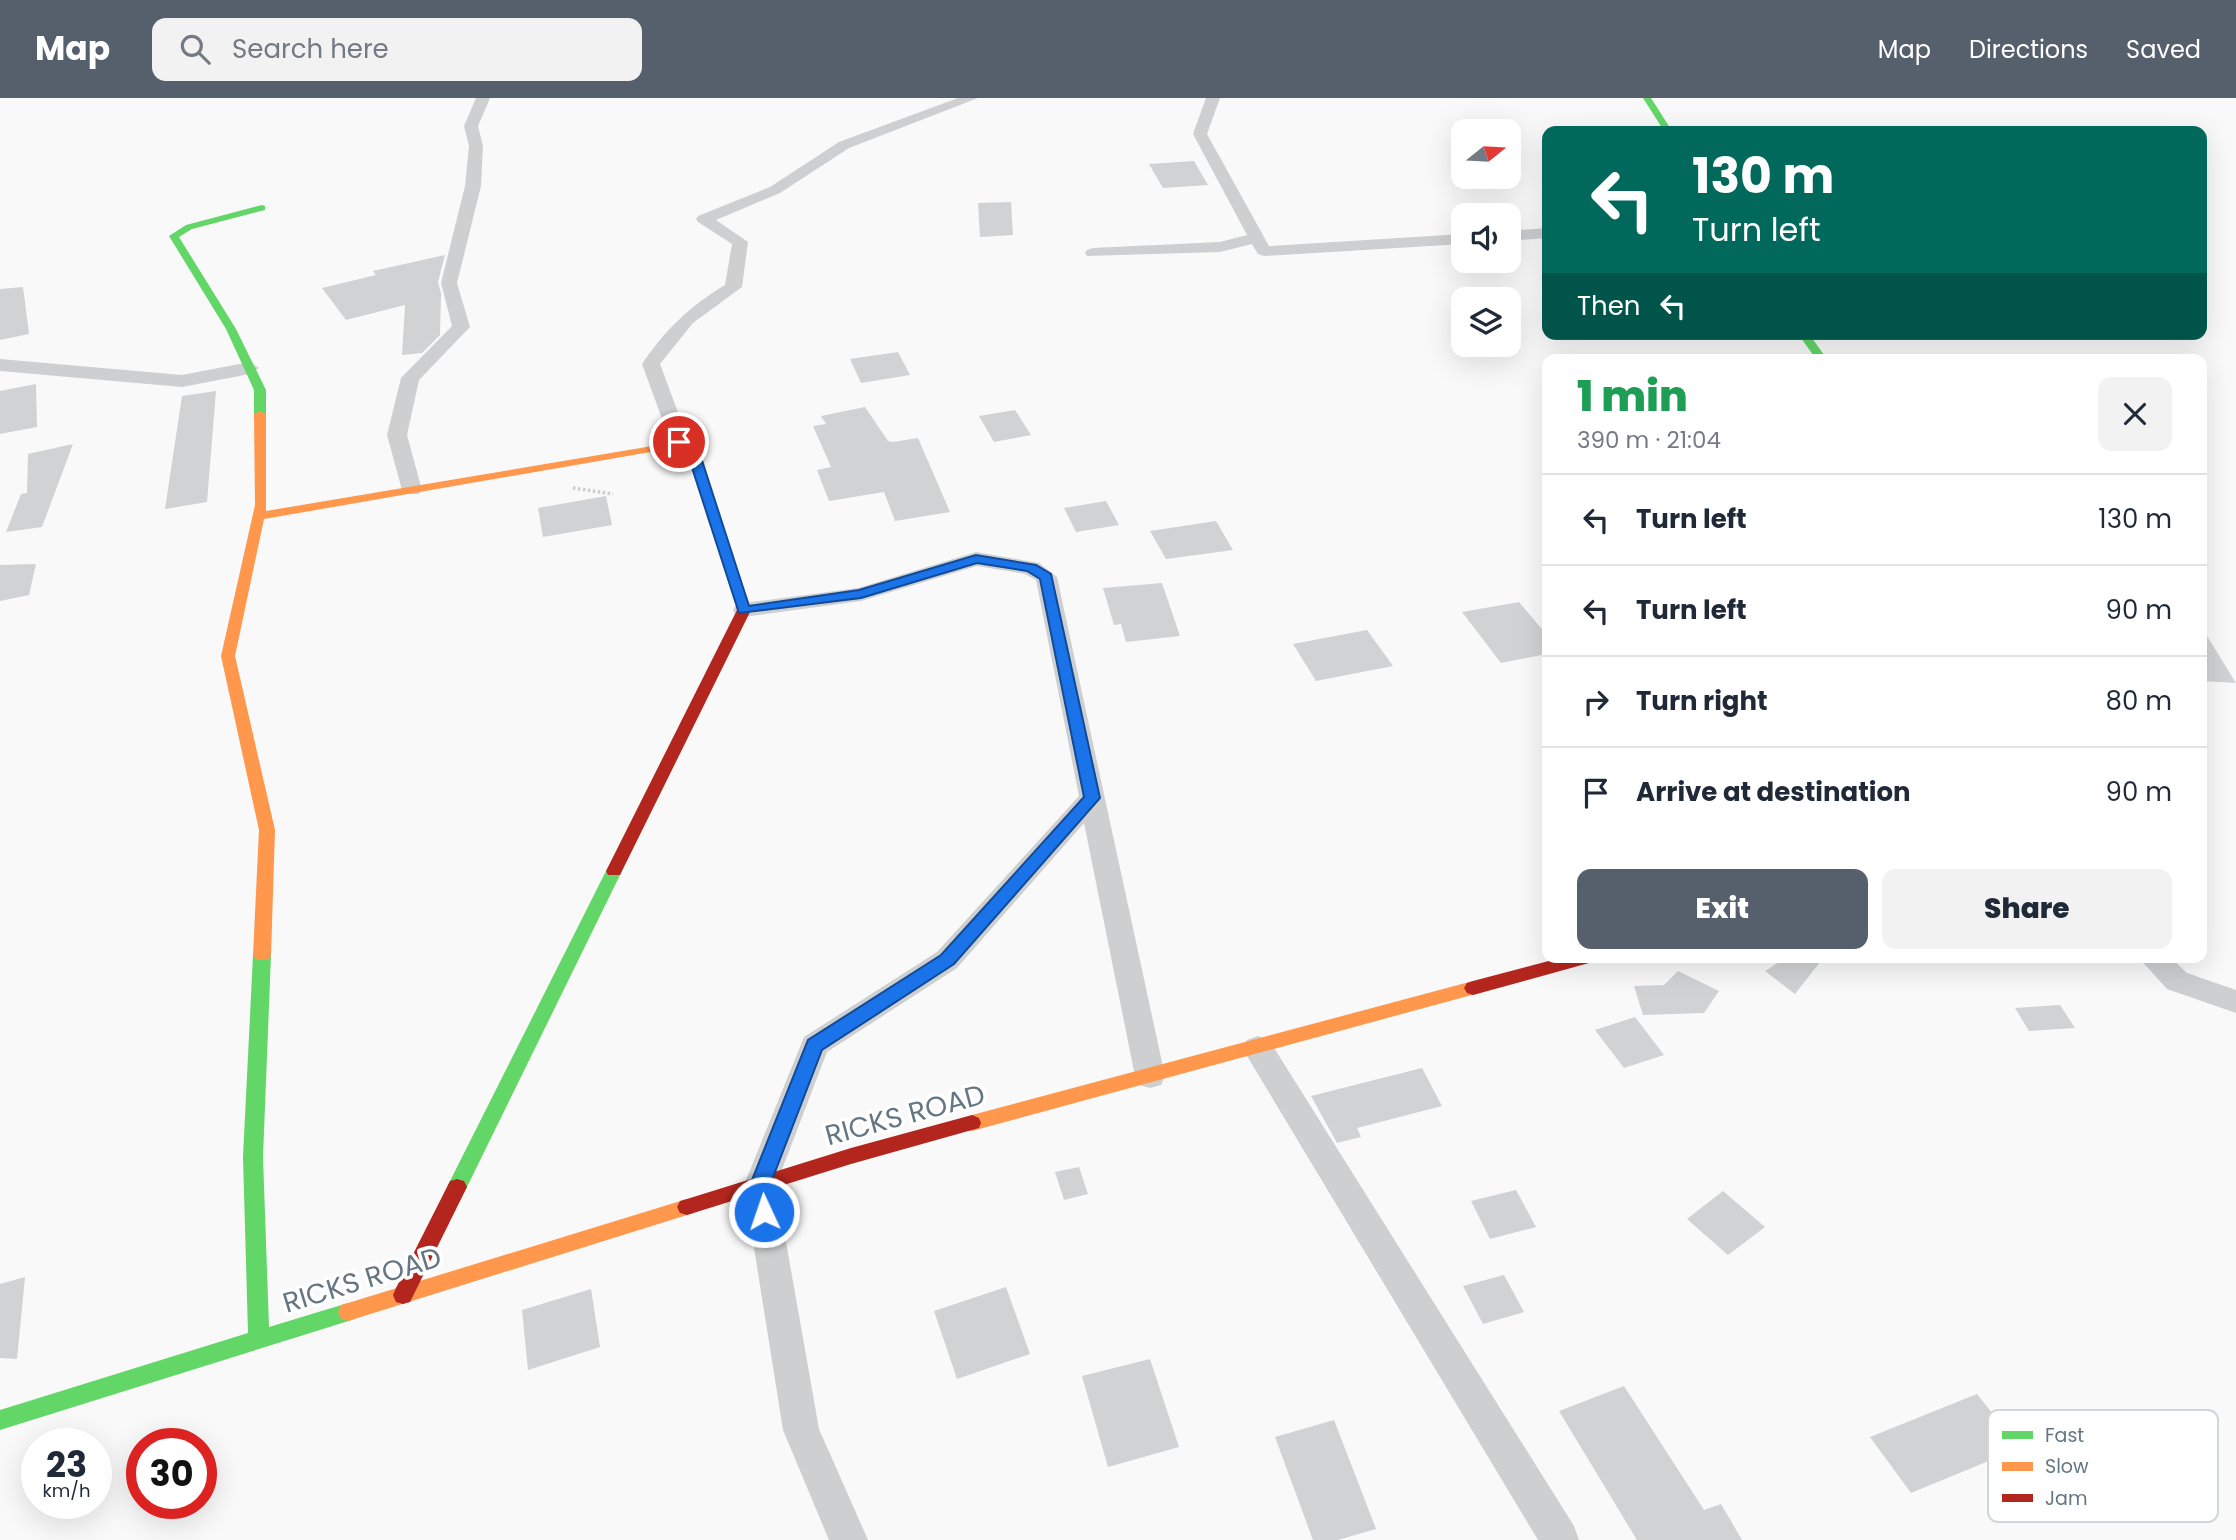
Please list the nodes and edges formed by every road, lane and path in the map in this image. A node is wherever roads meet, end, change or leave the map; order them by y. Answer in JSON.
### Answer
{"nodes":[{"id":1,"x":483,"y":98,"type":"edge"},
{"id":2,"x":971,"y":98,"type":"edge"},
{"id":3,"x":1213,"y":98,"type":"edge"},
{"id":4,"x":1647,"y":98,"type":"edge"},
{"id":5,"x":1665,"y":126,"type":"edge"},
{"id":6,"x":262,"y":208,"type":"dead end"},
{"id":7,"x":1542,"y":233,"type":"edge"},
{"id":8,"x":1521,"y":235,"type":"edge"},
{"id":9,"x":1256,"y":238,"type":"junction"},
{"id":10,"x":1451,"y":240,"type":"edge"},
{"id":11,"x":1093,"y":253,"type":"dead end"},
{"id":12,"x":1808,"y":340,"type":"edge"},
{"id":13,"x":1818,"y":354,"type":"edge"},
{"id":14,"x":0,"y":365,"type":"edge"},
{"id":15,"x":250,"y":368,"type":"junction"},
{"id":16,"x":679,"y":442,"type":"junction"},
{"id":17,"x":412,"y":490,"type":"junction"},
{"id":18,"x":257,"y":516,"type":"junction"},
{"id":19,"x":744,"y":610,"type":"junction"},
{"id":20,"x":1092,"y":798,"type":"junction"},
{"id":21,"x":1568,"y":963,"type":"edge"},
{"id":22,"x":2158,"y":963,"type":"edge"},
{"id":23,"x":2236,"y":1002,"type":"edge"},
{"id":24,"x":1258,"y":1048,"type":"junction"},
{"id":25,"x":1150,"y":1076,"type":"junction"},
{"id":26,"x":760,"y":1185,"type":"junction"},
{"id":27,"x":403,"y":1295,"type":"junction"},
{"id":28,"x":259,"y":1340,"type":"junction"},
{"id":29,"x":0,"y":1420,"type":"edge"},
{"id":30,"x":849,"y":1540,"type":"edge"},
{"id":31,"x":1560,"y":1540,"type":"edge"}],
"edges":[{"from":1,"to":17,"type":"street"},
{"from":2,"to":16,"type":"street"},
{"from":3,"to":9,"type":"street"},
{"from":4,"to":5,"type":"street"},
{"from":6,"to":15,"type":"street"},
{"from":7,"to":8,"type":"street"},
{"from":9,"to":10,"type":"street"},
{"from":9,"to":11,"type":"street"},
{"from":12,"to":13,"type":"street"},
{"from":14,"to":15,"type":"street"},
{"from":15,"to":18,"type":"street"},
{"from":16,"to":17,"type":"street"},
{"from":16,"to":19,"type":"street"},
{"from":17,"to":18,"type":"street"},
{"from":18,"to":28,"type":"street"},
{"from":19,"to":20,"type":"street"},
{"from":19,"to":27,"type":"street"},
{"from":20,"to":25,"type":"street"},
{"from":20,"to":26,"type":"street"},
{"from":21,"to":24,"type":"street","name":"RICKS ROAD"},
{"from":22,"to":23,"type":"street"},
{"from":24,"to":25,"type":"street","name":"RICKS ROAD"},
{"from":24,"to":31,"type":"street"},
{"from":25,"to":26,"type":"street","name":"RICKS ROAD"},
{"from":26,"to":27,"type":"street","name":"RICKS ROAD"},
{"from":26,"to":30,"type":"street"},
{"from":27,"to":28,"type":"street","name":"RICKS ROAD"},
{"from":28,"to":29,"type":"street","name":"RICKS ROAD"}]}
